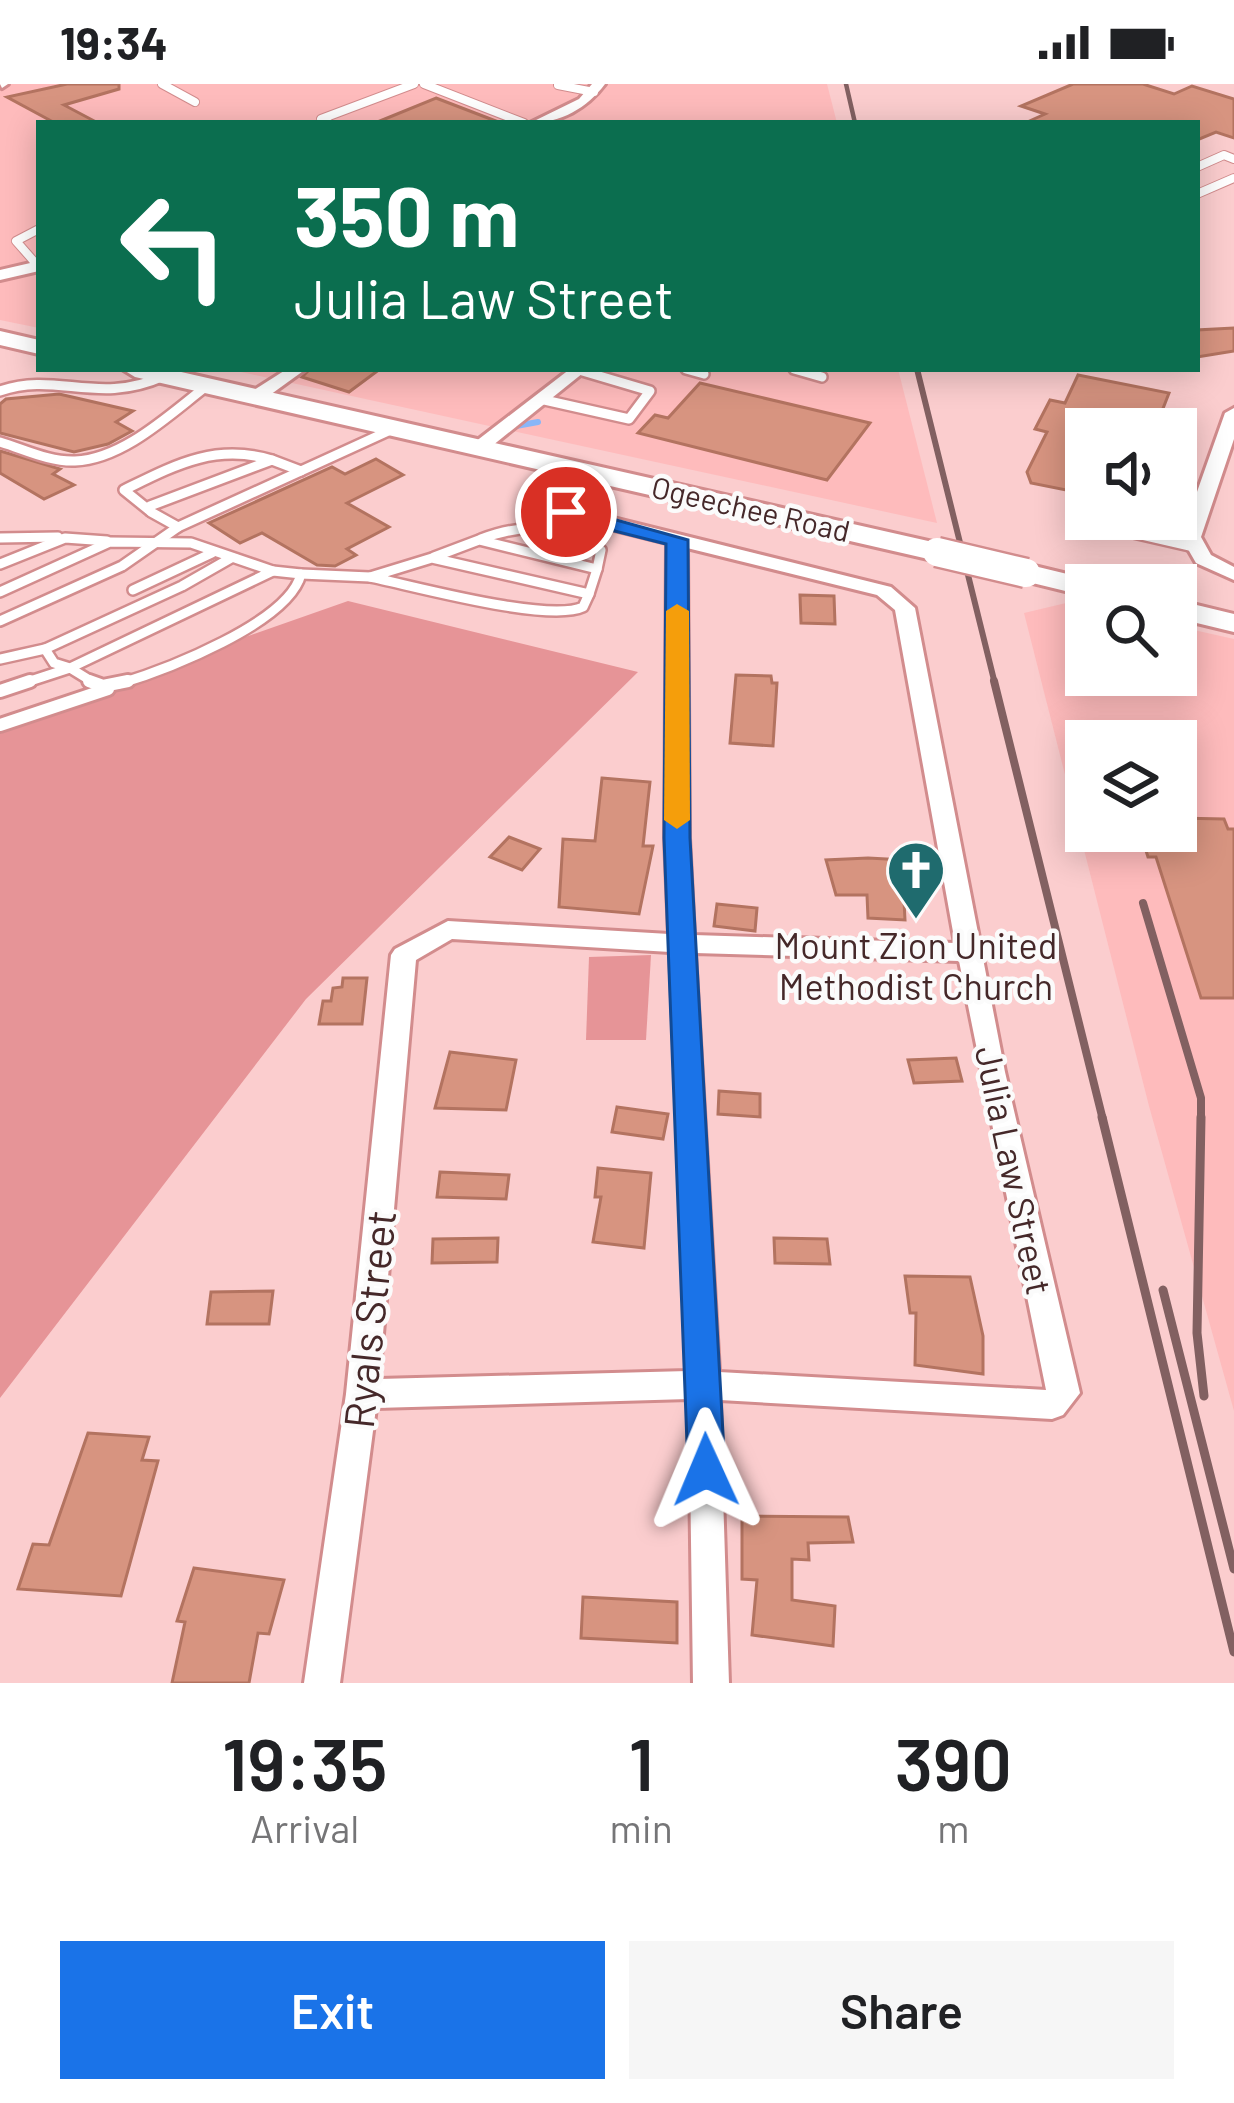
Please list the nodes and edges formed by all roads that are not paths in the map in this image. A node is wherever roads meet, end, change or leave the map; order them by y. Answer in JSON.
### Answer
{"nodes":[{"id":1,"x":161,"y":84,"type":"edge"},
{"id":2,"x":414,"y":84,"type":"edge"},
{"id":3,"x":424,"y":84,"type":"edge"},
{"id":4,"x":558,"y":85,"type":"edge"},
{"id":5,"x":597,"y":88,"type":"edge"},
{"id":6,"x":195,"y":102,"type":"dead end"},
{"id":7,"x":323,"y":120,"type":"edge"},
{"id":8,"x":510,"y":120,"type":"edge"},
{"id":9,"x":542,"y":120,"type":"edge"},
{"id":10,"x":1234,"y":159,"type":"edge"},
{"id":11,"x":1200,"y":166,"type":"edge"},
{"id":12,"x":1234,"y":178,"type":"edge"},
{"id":13,"x":1200,"y":193,"type":"edge"},
{"id":14,"x":36,"y":231,"type":"edge"},
{"id":15,"x":36,"y":263,"type":"edge"},
{"id":16,"x":36,"y":267,"type":"edge"},
{"id":17,"x":0,"y":274,"type":"edge"},
{"id":18,"x":0,"y":338,"type":"edge"},
{"id":19,"x":36,"y":345,"type":"edge"},
{"id":20,"x":147,"y":372,"type":"edge"},
{"id":21,"x":293,"y":372,"type":"edge"},
{"id":22,"x":576,"y":372,"type":"edge"},
{"id":23,"x":581,"y":372,"type":"edge"},
{"id":24,"x":623,"y":372,"type":"edge"},
{"id":25,"x":697,"y":372,"type":"edge"},
{"id":26,"x":804,"y":372,"type":"edge"},
{"id":27,"x":704,"y":374,"type":"dead end"},
{"id":28,"x":164,"y":376,"type":"junction"},
{"id":29,"x":822,"y":377,"type":"dead end"},
{"id":30,"x":614,"y":380,"type":"junction"},
{"id":31,"x":208,"y":385,"type":"junction"},
{"id":32,"x":0,"y":391,"type":"edge"},
{"id":33,"x":257,"y":396,"type":"junction"},
{"id":34,"x":540,"y":399,"type":"junction"},
{"id":35,"x":1234,"y":413,"type":"edge"},
{"id":36,"x":396,"y":427,"type":"junction"},
{"id":37,"x":0,"y":442,"type":"edge"},
{"id":38,"x":481,"y":446,"type":"junction"},
{"id":39,"x":272,"y":460,"type":"junction"},
{"id":40,"x":559,"y":463,"type":"junction"},
{"id":41,"x":1224,"y":468,"type":"edge"},
{"id":42,"x":301,"y":472,"type":"junction"},
{"id":43,"x":151,"y":512,"type":"junction"},
{"id":44,"x":178,"y":527,"type":"junction"},
{"id":45,"x":0,"y":538,"type":"edge"},
{"id":46,"x":65,"y":538,"type":"junction"},
{"id":47,"x":479,"y":540,"type":"junction"},
{"id":48,"x":677,"y":540,"type":"junction"},
{"id":49,"x":1164,"y":540,"type":"edge"},
{"id":50,"x":110,"y":542,"type":"junction"},
{"id":51,"x":163,"y":542,"type":"junction"},
{"id":52,"x":1194,"y":547,"type":"junction"},
{"id":53,"x":212,"y":553,"type":"junction"},
{"id":54,"x":432,"y":558,"type":"junction"},
{"id":55,"x":231,"y":559,"type":"junction"},
{"id":56,"x":0,"y":564,"type":"edge"},
{"id":57,"x":597,"y":568,"type":"junction"},
{"id":58,"x":274,"y":571,"type":"junction"},
{"id":59,"x":302,"y":574,"type":"junction"},
{"id":60,"x":1234,"y":574,"type":"edge"},
{"id":61,"x":370,"y":577,"type":"junction"},
{"id":62,"x":1065,"y":582,"type":"edge"},
{"id":63,"x":133,"y":590,"type":"dead end"},
{"id":64,"x":0,"y":592,"type":"edge"},
{"id":65,"x":589,"y":594,"type":"junction"},
{"id":66,"x":1197,"y":614,"type":"edge"},
{"id":67,"x":0,"y":621,"type":"edge"},
{"id":68,"x":1234,"y":623,"type":"edge"},
{"id":69,"x":45,"y":649,"type":"junction"},
{"id":70,"x":0,"y":658,"type":"edge"},
{"id":71,"x":70,"y":668,"type":"junction"},
{"id":72,"x":121,"y":685,"type":"junction"},
{"id":73,"x":0,"y":691,"type":"edge"},
{"id":74,"x":0,"y":724,"type":"edge"},
{"id":75,"x":684,"y":944,"type":"junction"},
{"id":76,"x":968,"y":952,"type":"junction"},
{"id":77,"x":704,"y":1385,"type":"junction"},
{"id":78,"x":362,"y":1394,"type":"junction"},
{"id":79,"x":322,"y":1683,"type":"edge"},
{"id":80,"x":711,"y":1683,"type":"edge"}],
"edges":[{"from":1,"to":6,"type":"lane"},
{"from":2,"to":7,"type":"lane"},
{"from":3,"to":8,"type":"lane"},
{"from":4,"to":5,"type":"lane"},
{"from":5,"to":9,"type":"street"},
{"from":10,"to":11,"type":"lane"},
{"from":12,"to":13,"type":"lane"},
{"from":14,"to":15,"type":"lane"},
{"from":16,"to":17,"type":"street"},
{"from":18,"to":19,"type":"main road"},
{"from":20,"to":28,"type":"main road","name":"Ogeechee Road"},
{"from":21,"to":33,"type":"street"},
{"from":22,"to":34,"type":"street"},
{"from":23,"to":30,"type":"lane"},
{"from":24,"to":30,"type":"lane"},
{"from":25,"to":27,"type":"lane"},
{"from":26,"to":29,"type":"lane"},
{"from":28,"to":31,"type":"main road","name":"Ogeechee Road"},
{"from":28,"to":32,"type":"lane"},
{"from":30,"to":34,"type":"lane"},
{"from":31,"to":33,"type":"main road","name":"Ogeechee Road"},
{"from":31,"to":37,"type":"lane"},
{"from":33,"to":36,"type":"main road","name":"Ogeechee Road"},
{"from":34,"to":38,"type":"street"},
{"from":35,"to":41,"type":"street"},
{"from":36,"to":38,"type":"main road","name":"Ogeechee Road"},
{"from":36,"to":42,"type":"lane"},
{"from":38,"to":40,"type":"main road","name":"Ogeechee Road"},
{"from":39,"to":42,"type":"lane"},
{"from":39,"to":43,"type":"lane"},
{"from":39,"to":43,"type":"lane"},
{"from":40,"to":48,"type":"street","name":"Julia Law Street"},
{"from":40,"to":62,"type":"main road","name":"Ogeechee Road","bridge":true},
{"from":41,"to":52,"type":"street"},
{"from":42,"to":44,"type":"lane"},
{"from":43,"to":44,"type":"lane"},
{"from":44,"to":51,"type":"lane"},
{"from":45,"to":46,"type":"lane"},
{"from":46,"to":50,"type":"lane"},
{"from":46,"to":56,"type":"lane"},
{"from":47,"to":54,"type":"lane"},
{"from":47,"to":57,"type":"lane"},
{"from":47,"to":57,"type":"lane"},
{"from":48,"to":75,"type":"street"},
{"from":48,"to":76,"type":"street","name":"Julia Law Street"},
{"from":49,"to":52,"type":"lane"},
{"from":50,"to":51,"type":"lane"},
{"from":50,"to":64,"type":"lane"},
{"from":51,"to":53,"type":"lane"},
{"from":51,"to":67,"type":"lane"},
{"from":52,"to":60,"type":"street"},
{"from":53,"to":55,"type":"lane"},
{"from":53,"to":63,"type":"lane"},
{"from":54,"to":61,"type":"lane"},
{"from":54,"to":65,"type":"lane"},
{"from":55,"to":58,"type":"lane"},
{"from":55,"to":69,"type":"lane"},
{"from":57,"to":65,"type":"lane"},
{"from":58,"to":59,"type":"lane"},
{"from":58,"to":71,"type":"lane"},
{"from":59,"to":61,"type":"lane"},
{"from":59,"to":72,"type":"lane"},
{"from":61,"to":65,"type":"lane"},
{"from":66,"to":68,"type":"main road"},
{"from":69,"to":70,"type":"lane"},
{"from":69,"to":71,"type":"lane"},
{"from":71,"to":72,"type":"lane"},
{"from":71,"to":73,"type":"lane"},
{"from":72,"to":74,"type":"lane"},
{"from":75,"to":76,"type":"street"},
{"from":75,"to":77,"type":"street"},
{"from":75,"to":78,"type":"street","name":"Ryals Street"},
{"from":76,"to":77,"type":"street","name":"Julia Law Street"},
{"from":77,"to":78,"type":"street"},
{"from":77,"to":80,"type":"street"},
{"from":78,"to":79,"type":"street","name":"Ryals Street"}]}
